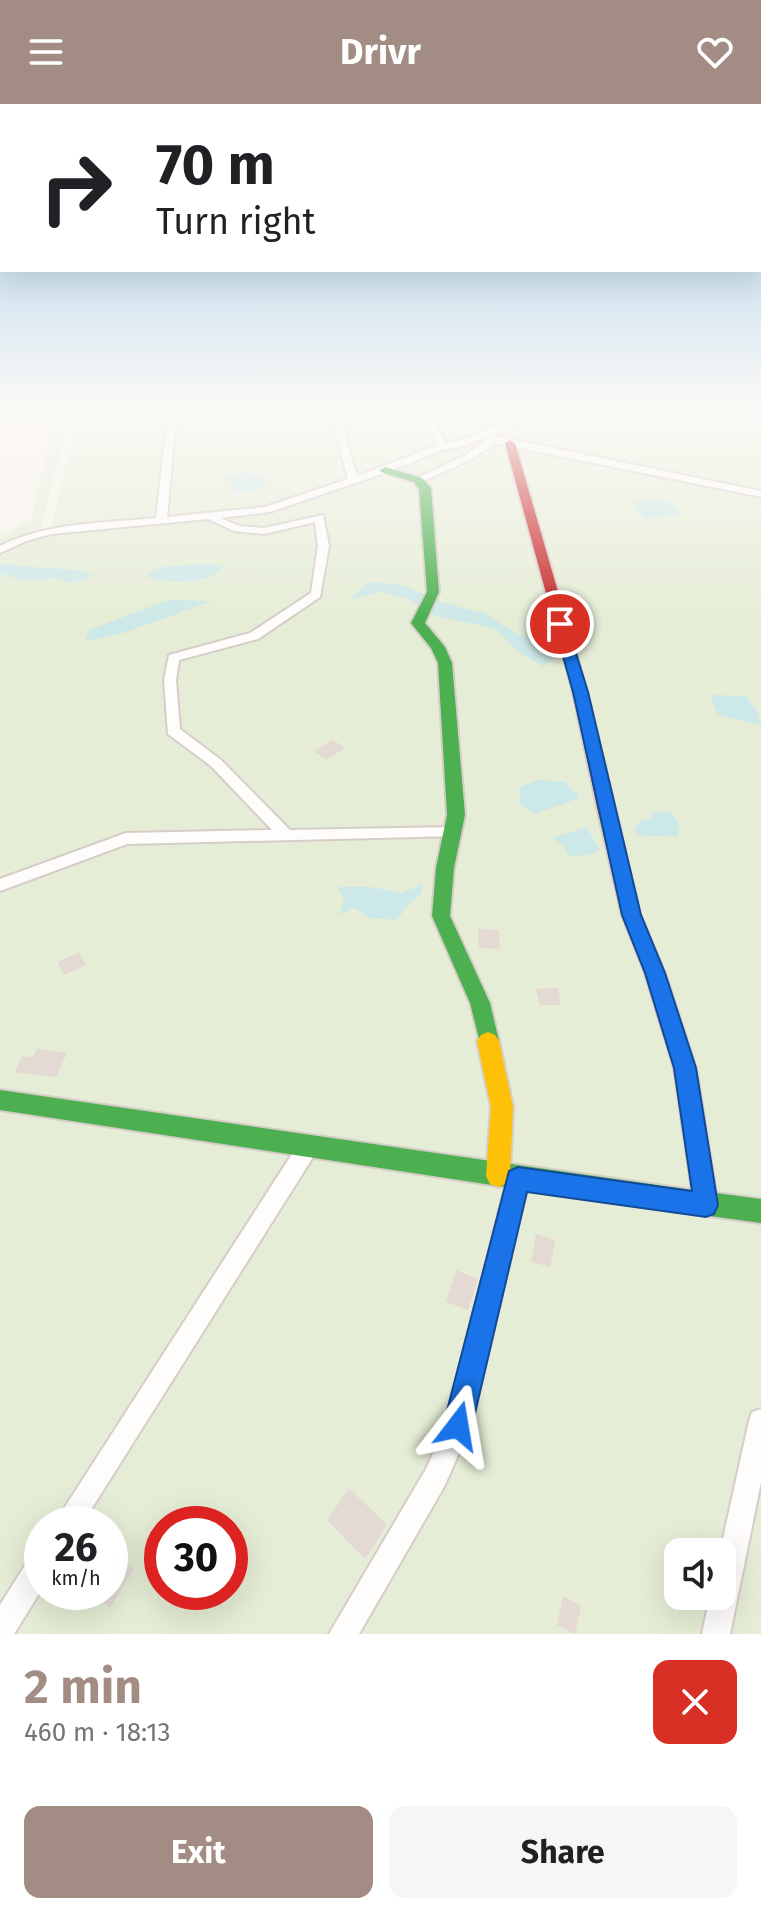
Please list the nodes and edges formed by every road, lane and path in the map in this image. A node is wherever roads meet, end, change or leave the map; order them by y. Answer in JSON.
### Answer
{"nodes":[{"id":1,"x":166,"y":478,"type":"edge"},
{"id":2,"x":358,"y":478,"type":"edge"},
{"id":3,"x":413,"y":478,"type":"edge"},
{"id":4,"x":422,"y":478,"type":"edge"},
{"id":5,"x":509,"y":478,"type":"edge"},
{"id":6,"x":684,"y":478,"type":"edge"},
{"id":7,"x":353,"y":480,"type":"joint"},
{"id":8,"x":418,"y":480,"type":"junction"},
{"id":9,"x":761,"y":494,"type":"edge"},
{"id":10,"x":211,"y":516,"type":"junction"},
{"id":11,"x":161,"y":522,"type":"junction"},
{"id":12,"x":0,"y":550,"type":"edge"},
{"id":13,"x":452,"y":832,"type":"junction"},
{"id":14,"x":285,"y":834,"type":"junction"},
{"id":15,"x":0,"y":885,"type":"edge"},
{"id":16,"x":0,"y":1100,"type":"edge"},
{"id":17,"x":308,"y":1147,"type":"junction"},
{"id":18,"x":508,"y":1178,"type":"junction"},
{"id":19,"x":706,"y":1205,"type":"junction"},
{"id":20,"x":761,"y":1211,"type":"edge"},
{"id":21,"x":761,"y":1421,"type":"edge"},
{"id":22,"x":79,"y":1506,"type":"edge"},
{"id":23,"x":24,"y":1592,"type":"edge"},
{"id":24,"x":0,"y":1630,"type":"edge"},
{"id":25,"x":343,"y":1634,"type":"edge"},
{"id":26,"x":716,"y":1634,"type":"edge"}],
"edges":[{"from":1,"to":11,"type":"street"},
{"from":2,"to":7,"type":"street"},
{"from":3,"to":8,"type":"street"},
{"from":4,"to":8,"type":"street"},
{"from":5,"to":19,"type":"street"},
{"from":6,"to":9,"type":"street"},
{"from":7,"to":10,"type":"street"},
{"from":8,"to":13,"type":"street"},
{"from":10,"to":11,"type":"street"},
{"from":10,"to":14,"type":"street"},
{"from":11,"to":12,"type":"street"},
{"from":13,"to":14,"type":"street"},
{"from":13,"to":18,"type":"street"},
{"from":14,"to":15,"type":"street"},
{"from":16,"to":17,"type":"street"},
{"from":17,"to":18,"type":"street"},
{"from":17,"to":22,"type":"street"},
{"from":18,"to":19,"type":"street"},
{"from":18,"to":25,"type":"street"},
{"from":19,"to":20,"type":"street"},
{"from":21,"to":26,"type":"street"},
{"from":23,"to":24,"type":"street"}]}
